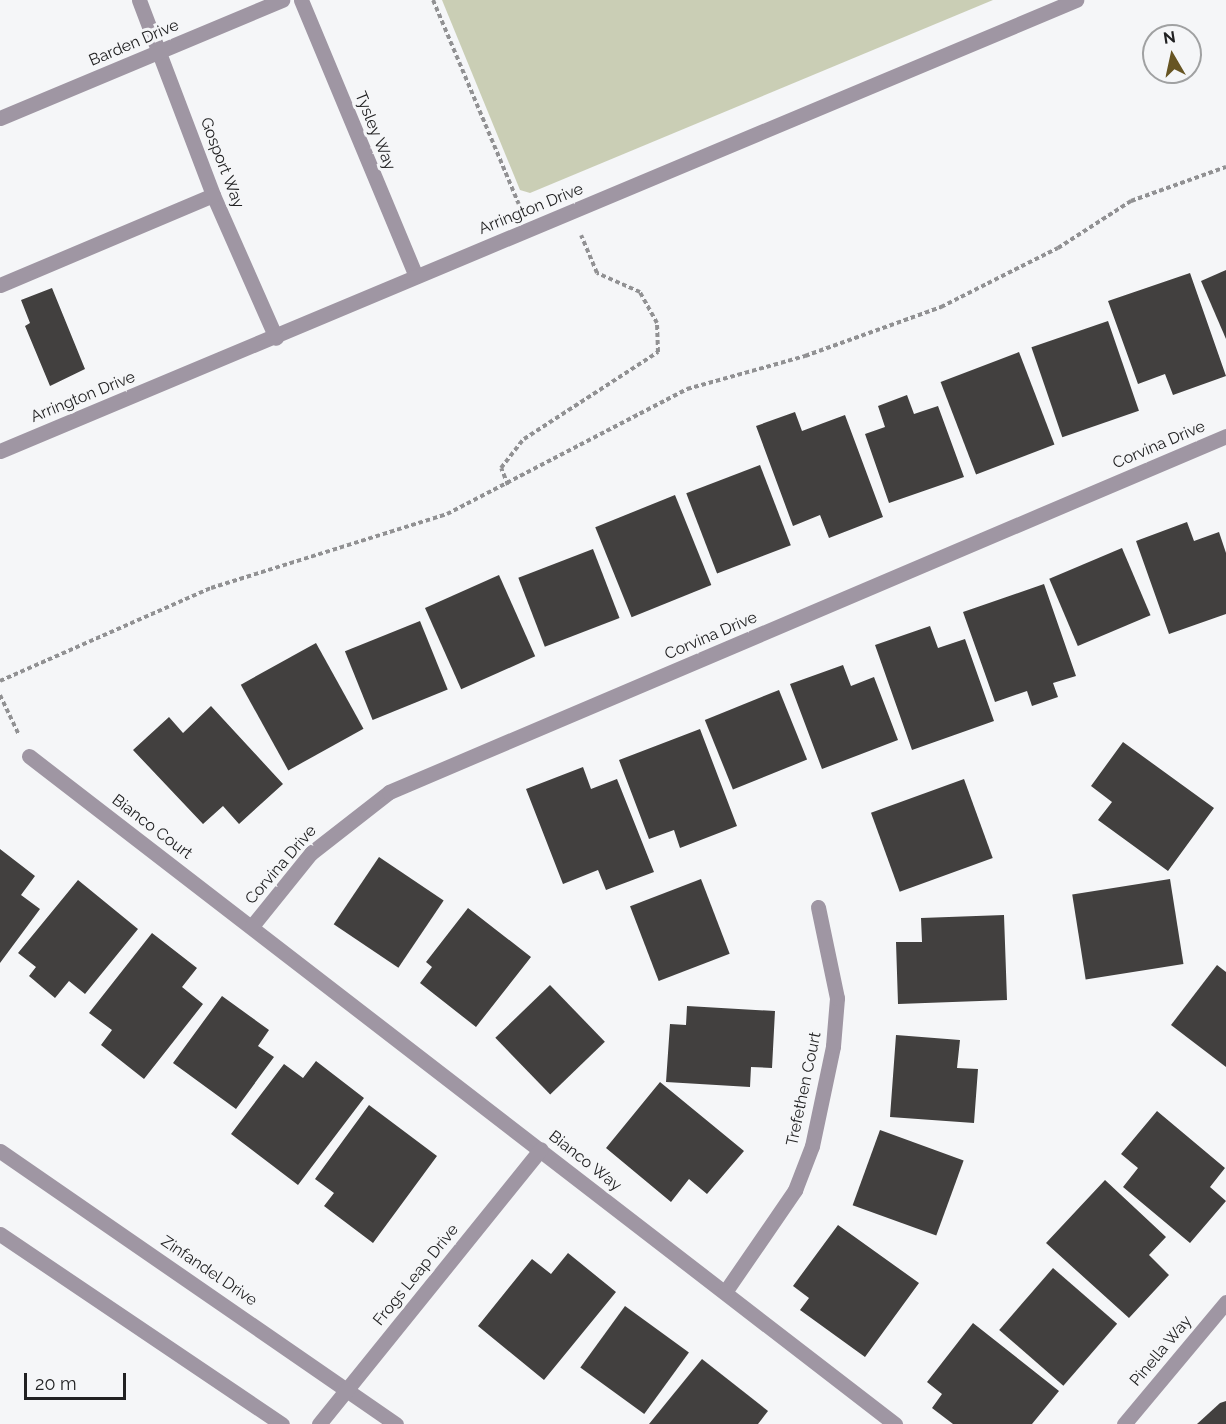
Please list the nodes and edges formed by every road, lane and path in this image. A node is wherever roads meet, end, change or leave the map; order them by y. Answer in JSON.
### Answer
{"nodes":[{"id":1,"x":139,"y":0,"type":"edge"},
{"id":2,"x":282,"y":0,"type":"edge"},
{"id":3,"x":301,"y":0,"type":"edge"},
{"id":4,"x":433,"y":0,"type":"edge"},
{"id":5,"x":1076,"y":0,"type":"edge"},
{"id":6,"x":160,"y":52,"type":"junction"},
{"id":7,"x":0,"y":118,"type":"edge"},
{"id":8,"x":1226,"y":166,"type":"edge"},
{"id":9,"x":213,"y":195,"type":"junction"},
{"id":10,"x":519,"y":205,"type":"dead end"},
{"id":11,"x":570,"y":213,"type":"junction"},
{"id":12,"x":416,"y":276,"type":"junction"},
{"id":13,"x":0,"y":285,"type":"edge"},
{"id":14,"x":276,"y":338,"type":"junction"},
{"id":15,"x":1226,"y":436,"type":"edge"},
{"id":16,"x":0,"y":451,"type":"edge"},
{"id":17,"x":508,"y":485,"type":"junction"},
{"id":18,"x":0,"y":681,"type":"edge"},
{"id":19,"x":0,"y":695,"type":"edge"},
{"id":20,"x":29,"y":756,"type":"joint"},
{"id":21,"x":818,"y":907,"type":"dead end"},
{"id":22,"x":252,"y":926,"type":"junction"},
{"id":23,"x":541,"y":1149,"type":"junction"},
{"id":24,"x":0,"y":1151,"type":"edge"},
{"id":25,"x":0,"y":1234,"type":"edge"},
{"id":26,"x":725,"y":1292,"type":"junction"},
{"id":27,"x":1226,"y":1302,"type":"edge"},
{"id":28,"x":348,"y":1388,"type":"junction"},
{"id":29,"x":282,"y":1424,"type":"edge"},
{"id":30,"x":318,"y":1424,"type":"edge"},
{"id":31,"x":396,"y":1424,"type":"edge"},
{"id":32,"x":895,"y":1424,"type":"edge"},
{"id":33,"x":1124,"y":1424,"type":"edge"}],
"edges":[{"from":1,"to":6,"type":"street","name":"Gosport Way"},
{"from":2,"to":6,"type":"street","name":"Barden Drive"},
{"from":3,"to":12,"type":"street","name":"Tysley Way"},
{"from":4,"to":10,"type":"path"},
{"from":5,"to":11,"type":"street","name":"Arrington Drive"},
{"from":6,"to":7,"type":"street","name":"Barden Drive"},
{"from":6,"to":9,"type":"street","name":"Gosport Way"},
{"from":8,"to":17,"type":"path"},
{"from":9,"to":13,"type":"street"},
{"from":9,"to":14,"type":"street","name":"Gosport Way"},
{"from":11,"to":12,"type":"street","name":"Arrington Drive"},
{"from":11,"to":17,"type":"path"},
{"from":12,"to":14,"type":"street","name":"Arrington Drive"},
{"from":14,"to":16,"type":"street","name":"Arrington Drive"},
{"from":15,"to":22,"type":"street","name":"Corvina Drive"},
{"from":17,"to":18,"type":"path"},
{"from":19,"to":20,"type":"path"},
{"from":20,"to":22,"type":"street","name":"Bianco Court"},
{"from":21,"to":26,"type":"street","name":"Trefethen Court"},
{"from":22,"to":23,"type":"street","name":"Bianco Way"},
{"from":23,"to":26,"type":"street","name":"Bianco Way"},
{"from":23,"to":28,"type":"street","name":"Frogs Leap Drive"},
{"from":24,"to":28,"type":"street","name":"Zinfandel Drive"},
{"from":25,"to":29,"type":"street"},
{"from":26,"to":32,"type":"street","name":"Bianco Way"},
{"from":27,"to":33,"type":"street","name":"Pinella Way"},
{"from":28,"to":30,"type":"street","name":"Frogs Leap Drive"},
{"from":28,"to":31,"type":"street","name":"Zinfandel Drive"}]}
